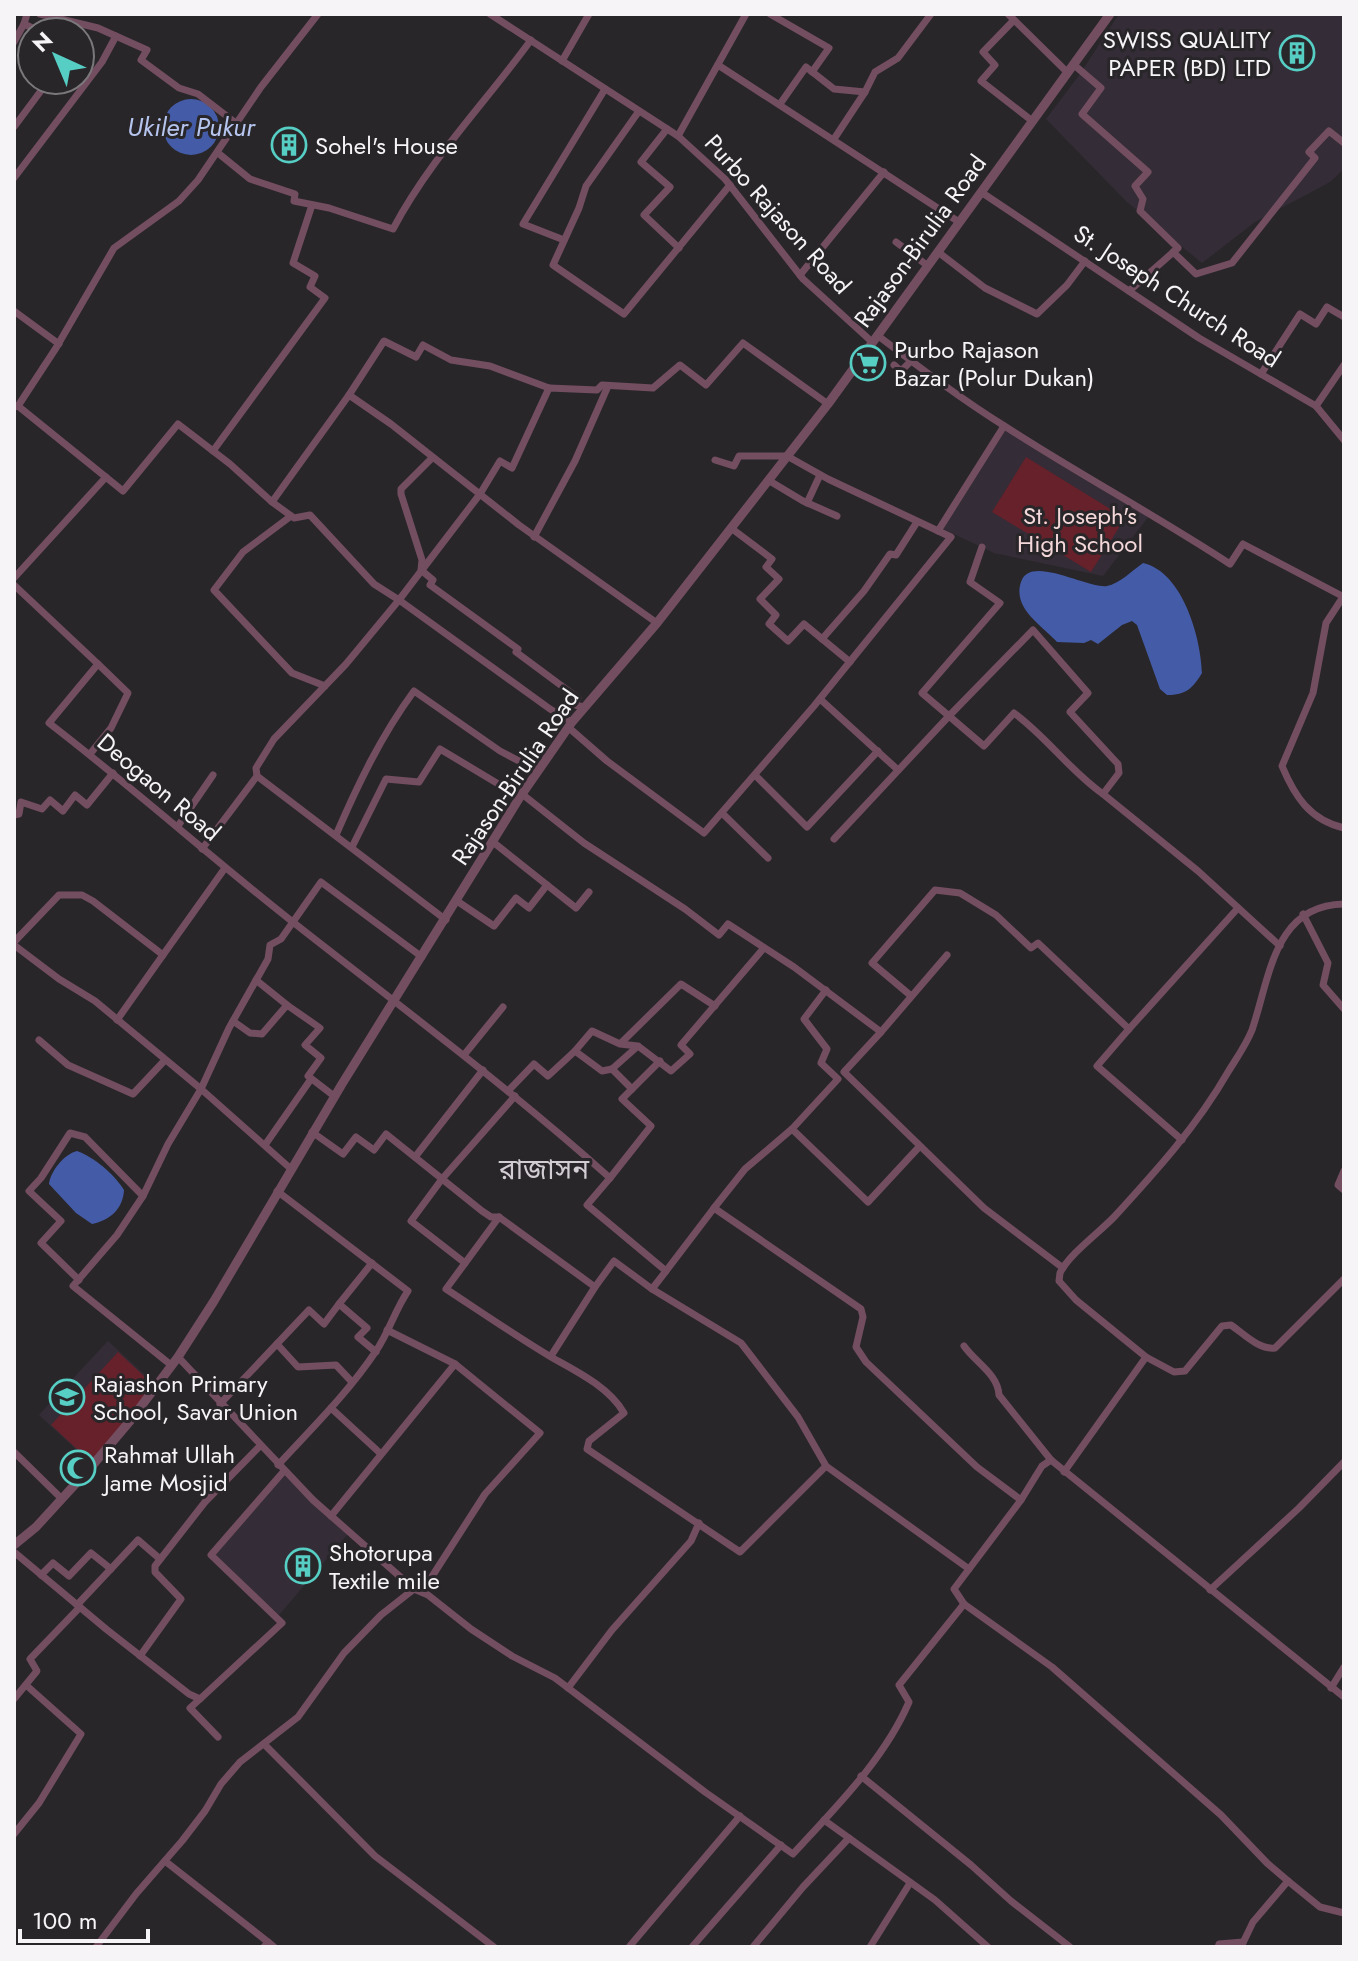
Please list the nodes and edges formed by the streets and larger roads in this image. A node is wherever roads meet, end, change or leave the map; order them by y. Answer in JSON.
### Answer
{"nodes":[{"id":1,"x":40,"y":14,"type":"edge"},
{"id":2,"x":318,"y":14,"type":"edge"},
{"id":3,"x":490,"y":14,"type":"edge"},
{"id":4,"x":589,"y":14,"type":"edge"},
{"id":5,"x":746,"y":14,"type":"edge"},
{"id":6,"x":770,"y":14,"type":"edge"},
{"id":7,"x":931,"y":14,"type":"edge"},
{"id":8,"x":1109,"y":15,"type":"edge"},
{"id":9,"x":1011,"y":17,"type":"edge"},
{"id":10,"x":116,"y":36,"type":"junction"},
{"id":11,"x":531,"y":40,"type":"junction"},
{"id":12,"x":562,"y":61,"type":"junction"},
{"id":13,"x":718,"y":65,"type":"junction"},
{"id":14,"x":1070,"y":68,"type":"junction"},
{"id":15,"x":812,"y":72,"type":"junction"},
{"id":16,"x":605,"y":89,"type":"junction"},
{"id":17,"x":865,"y":92,"type":"junction"},
{"id":18,"x":37,"y":96,"type":"edge"},
{"id":19,"x":780,"y":104,"type":"junction"},
{"id":20,"x":639,"y":111,"type":"junction"},
{"id":21,"x":1031,"y":120,"type":"junction"},
{"id":22,"x":237,"y":124,"type":"junction"},
{"id":23,"x":14,"y":127,"type":"edge"},
{"id":24,"x":667,"y":129,"type":"junction"},
{"id":25,"x":678,"y":136,"type":"junction"},
{"id":26,"x":834,"y":139,"type":"junction"},
{"id":27,"x":1344,"y":143,"type":"edge"},
{"id":28,"x":218,"y":153,"type":"junction"},
{"id":29,"x":884,"y":172,"type":"junction"},
{"id":30,"x":14,"y":178,"type":"edge"},
{"id":31,"x":730,"y":185,"type":"junction"},
{"id":32,"x":981,"y":192,"type":"junction"},
{"id":33,"x":312,"y":205,"type":"junction"},
{"id":34,"x":959,"y":222,"type":"junction"},
{"id":35,"x":564,"y":240,"type":"junction"},
{"id":36,"x":896,"y":242,"type":"dead end"},
{"id":37,"x":679,"y":248,"type":"junction"},
{"id":38,"x":938,"y":252,"type":"junction"},
{"id":39,"x":1173,"y":252,"type":"junction"},
{"id":40,"x":1085,"y":261,"type":"junction"},
{"id":41,"x":928,"y":266,"type":"junction"},
{"id":42,"x":800,"y":275,"type":"junction"},
{"id":43,"x":1129,"y":291,"type":"junction"},
{"id":44,"x":14,"y":311,"type":"edge"},
{"id":45,"x":1344,"y":317,"type":"edge"},
{"id":46,"x":874,"y":338,"type":"junction"},
{"id":47,"x":59,"y":344,"type":"junction"},
{"id":48,"x":911,"y":361,"type":"junction"},
{"id":49,"x":894,"y":365,"type":"dead end"},
{"id":50,"x":1343,"y":369,"type":"edge"},
{"id":51,"x":1261,"y":374,"type":"junction"},
{"id":52,"x":608,"y":386,"type":"junction"},
{"id":53,"x":549,"y":388,"type":"junction"},
{"id":54,"x":349,"y":395,"type":"junction"},
{"id":55,"x":828,"y":404,"type":"junction"},
{"id":56,"x":1316,"y":406,"type":"junction"},
{"id":57,"x":16,"y":407,"type":"edge"},
{"id":58,"x":1004,"y":426,"type":"junction"},
{"id":59,"x":1344,"y":440,"type":"edge"},
{"id":60,"x":213,"y":451,"type":"junction"},
{"id":61,"x":787,"y":456,"type":"junction"},
{"id":62,"x":432,"y":458,"type":"junction"},
{"id":63,"x":715,"y":460,"type":"dead end"},
{"id":64,"x":820,"y":475,"type":"junction"},
{"id":65,"x":106,"y":477,"type":"junction"},
{"id":66,"x":768,"y":480,"type":"junction"},
{"id":67,"x":480,"y":494,"type":"junction"},
{"id":68,"x":272,"y":502,"type":"junction"},
{"id":69,"x":807,"y":503,"type":"junction"},
{"id":70,"x":291,"y":516,"type":"junction"},
{"id":71,"x":837,"y":516,"type":"dead end"},
{"id":72,"x":917,"y":522,"type":"junction"},
{"id":73,"x":731,"y":528,"type":"junction"},
{"id":74,"x":938,"y":531,"type":"junction"},
{"id":75,"x":534,"y":537,"type":"junction"},
{"id":76,"x":982,"y":547,"type":"dead end"},
{"id":77,"x":421,"y":570,"type":"junction"},
{"id":78,"x":14,"y":578,"type":"edge"},
{"id":79,"x":14,"y":585,"type":"edge"},
{"id":80,"x":1344,"y":597,"type":"edge"},
{"id":81,"x":399,"y":600,"type":"junction"},
{"id":82,"x":657,"y":623,"type":"junction"},
{"id":83,"x":822,"y":639,"type":"junction"},
{"id":84,"x":850,"y":662,"type":"junction"},
{"id":85,"x":98,"y":664,"type":"junction"},
{"id":86,"x":325,"y":686,"type":"junction"},
{"id":87,"x":820,"y":699,"type":"junction"},
{"id":88,"x":583,"y":707,"type":"junction"},
{"id":89,"x":949,"y":716,"type":"junction"},
{"id":90,"x":570,"y":725,"type":"junction"},
{"id":91,"x":878,"y":751,"type":"junction"},
{"id":92,"x":90,"y":754,"type":"junction"},
{"id":93,"x":898,"y":770,"type":"junction"},
{"id":94,"x":538,"y":771,"type":"junction"},
{"id":95,"x":113,"y":773,"type":"junction"},
{"id":96,"x":213,"y":775,"type":"dead end"},
{"id":97,"x":755,"y":775,"type":"junction"},
{"id":98,"x":257,"y":776,"type":"junction"},
{"id":99,"x":1103,"y":794,"type":"junction"},
{"id":100,"x":521,"y":795,"type":"junction"},
{"id":101,"x":722,"y":813,"type":"junction"},
{"id":102,"x":14,"y":815,"type":"edge"},
{"id":103,"x":178,"y":826,"type":"junction"},
{"id":104,"x":1344,"y":828,"type":"edge"},
{"id":105,"x":336,"y":835,"type":"junction"},
{"id":106,"x":834,"y":839,"type":"dead end"},
{"id":107,"x":493,"y":842,"type":"junction"},
{"id":108,"x":352,"y":847,"type":"junction"},
{"id":109,"x":202,"y":849,"type":"junction"},
{"id":110,"x":768,"y":858,"type":"dead end"},
{"id":111,"x":225,"y":868,"type":"junction"},
{"id":112,"x":547,"y":885,"type":"junction"},
{"id":113,"x":589,"y":892,"type":"dead end"},
{"id":114,"x":457,"y":901,"type":"junction"},
{"id":115,"x":1344,"y":904,"type":"edge"},
{"id":116,"x":1238,"y":908,"type":"junction"},
{"id":117,"x":1303,"y":914,"type":"junction"},
{"id":118,"x":446,"y":920,"type":"junction"},
{"id":119,"x":291,"y":921,"type":"junction"},
{"id":120,"x":14,"y":943,"type":"edge"},
{"id":121,"x":1280,"y":946,"type":"junction"},
{"id":122,"x":763,"y":949,"type":"junction"},
{"id":123,"x":163,"y":955,"type":"junction"},
{"id":124,"x":947,"y":955,"type":"dead end"},
{"id":125,"x":422,"y":957,"type":"junction"},
{"id":126,"x":256,"y":980,"type":"junction"},
{"id":127,"x":826,"y":990,"type":"junction"},
{"id":128,"x":910,"y":995,"type":"junction"},
{"id":129,"x":394,"y":1000,"type":"junction"},
{"id":130,"x":287,"y":1005,"type":"junction"},
{"id":131,"x":715,"y":1006,"type":"junction"},
{"id":132,"x":503,"y":1007,"type":"dead end"},
{"id":133,"x":1344,"y":1009,"type":"edge"},
{"id":134,"x":117,"y":1020,"type":"junction"},
{"id":135,"x":233,"y":1021,"type":"junction"},
{"id":136,"x":1129,"y":1029,"type":"junction"},
{"id":137,"x":881,"y":1032,"type":"junction"},
{"id":138,"x":39,"y":1040,"type":"dead end"},
{"id":139,"x":620,"y":1044,"type":"junction"},
{"id":140,"x":638,"y":1046,"type":"junction"},
{"id":141,"x":575,"y":1051,"type":"junction"},
{"id":142,"x":464,"y":1055,"type":"junction"},
{"id":143,"x":165,"y":1060,"type":"junction"},
{"id":144,"x":660,"y":1061,"type":"junction"},
{"id":145,"x":612,"y":1069,"type":"junction"},
{"id":146,"x":483,"y":1070,"type":"junction"},
{"id":147,"x":841,"y":1076,"type":"junction"},
{"id":148,"x":311,"y":1079,"type":"junction"},
{"id":149,"x":201,"y":1089,"type":"junction"},
{"id":150,"x":632,"y":1089,"type":"junction"},
{"id":151,"x":511,"y":1094,"type":"junction"},
{"id":152,"x":334,"y":1096,"type":"junction"},
{"id":153,"x":792,"y":1129,"type":"junction"},
{"id":154,"x":312,"y":1132,"type":"junction"},
{"id":155,"x":1182,"y":1140,"type":"junction"},
{"id":156,"x":265,"y":1145,"type":"junction"},
{"id":157,"x":919,"y":1147,"type":"junction"},
{"id":158,"x":415,"y":1157,"type":"junction"},
{"id":159,"x":291,"y":1169,"type":"junction"},
{"id":160,"x":1344,"y":1171,"type":"edge"},
{"id":161,"x":610,"y":1178,"type":"junction"},
{"id":162,"x":442,"y":1179,"type":"junction"},
{"id":163,"x":1344,"y":1190,"type":"edge"},
{"id":164,"x":277,"y":1191,"type":"junction"},
{"id":165,"x":143,"y":1196,"type":"junction"},
{"id":166,"x":714,"y":1208,"type":"junction"},
{"id":167,"x":499,"y":1217,"type":"junction"},
{"id":168,"x":372,"y":1263,"type":"junction"},
{"id":169,"x":465,"y":1263,"type":"junction"},
{"id":170,"x":1063,"y":1268,"type":"junction"},
{"id":171,"x":666,"y":1271,"type":"junction"},
{"id":172,"x":1344,"y":1279,"type":"edge"},
{"id":173,"x":79,"y":1280,"type":"junction"},
{"id":174,"x":595,"y":1287,"type":"junction"},
{"id":175,"x":652,"y":1289,"type":"junction"},
{"id":176,"x":339,"y":1304,"type":"junction"},
{"id":177,"x":387,"y":1330,"type":"junction"},
{"id":178,"x":277,"y":1344,"type":"junction"},
{"id":179,"x":964,"y":1346,"type":"dead end"},
{"id":180,"x":376,"y":1352,"type":"junction"},
{"id":181,"x":551,"y":1356,"type":"junction"},
{"id":182,"x":1146,"y":1357,"type":"junction"},
{"id":183,"x":174,"y":1361,"type":"junction"},
{"id":184,"x":455,"y":1364,"type":"junction"},
{"id":185,"x":352,"y":1382,"type":"junction"},
{"id":186,"x":220,"y":1404,"type":"junction"},
{"id":187,"x":331,"y":1408,"type":"junction"},
{"id":188,"x":260,"y":1446,"type":"junction"},
{"id":189,"x":14,"y":1452,"type":"edge"},
{"id":190,"x":381,"y":1454,"type":"junction"},
{"id":191,"x":1051,"y":1460,"type":"junction"},
{"id":192,"x":1344,"y":1462,"type":"edge"},
{"id":193,"x":826,"y":1466,"type":"junction"},
{"id":194,"x":281,"y":1468,"type":"junction"},
{"id":195,"x":1064,"y":1472,"type":"junction"},
{"id":196,"x":62,"y":1499,"type":"junction"},
{"id":197,"x":1021,"y":1500,"type":"junction"},
{"id":198,"x":331,"y":1516,"type":"junction"},
{"id":199,"x":699,"y":1523,"type":"junction"},
{"id":200,"x":14,"y":1545,"type":"edge"},
{"id":201,"x":14,"y":1552,"type":"edge"},
{"id":202,"x":160,"y":1559,"type":"junction"},
{"id":203,"x":111,"y":1569,"type":"junction"},
{"id":204,"x":969,"y":1569,"type":"junction"},
{"id":205,"x":41,"y":1575,"type":"junction"},
{"id":206,"x":418,"y":1590,"type":"junction"},
{"id":207,"x":1210,"y":1590,"type":"junction"},
{"id":208,"x":964,"y":1604,"type":"junction"},
{"id":209,"x":78,"y":1606,"type":"junction"},
{"id":210,"x":140,"y":1656,"type":"junction"},
{"id":211,"x":1344,"y":1667,"type":"edge"},
{"id":212,"x":26,"y":1685,"type":"junction"},
{"id":213,"x":568,"y":1688,"type":"junction"},
{"id":214,"x":1331,"y":1688,"type":"junction"},
{"id":215,"x":1344,"y":1697,"type":"edge"},
{"id":216,"x":14,"y":1699,"type":"edge"},
{"id":217,"x":200,"y":1699,"type":"junction"},
{"id":218,"x":218,"y":1737,"type":"dead end"},
{"id":219,"x":265,"y":1745,"type":"junction"},
{"id":220,"x":861,"y":1776,"type":"junction"},
{"id":221,"x":740,"y":1816,"type":"junction"},
{"id":222,"x":824,"y":1820,"type":"junction"},
{"id":223,"x":14,"y":1834,"type":"edge"},
{"id":224,"x":849,"y":1838,"type":"junction"},
{"id":225,"x":781,"y":1845,"type":"junction"},
{"id":226,"x":165,"y":1861,"type":"junction"},
{"id":227,"x":1288,"y":1881,"type":"junction"},
{"id":228,"x":910,"y":1883,"type":"junction"},
{"id":229,"x":1344,"y":1913,"type":"edge"},
{"id":230,"x":269,"y":1945,"type":"edge"},
{"id":231,"x":1242,"y":1945,"type":"edge"},
{"id":232,"x":96,"y":1947,"type":"edge"},
{"id":233,"x":494,"y":1947,"type":"edge"},
{"id":234,"x":629,"y":1947,"type":"edge"},
{"id":235,"x":692,"y":1947,"type":"edge"},
{"id":236,"x":753,"y":1947,"type":"edge"},
{"id":237,"x":870,"y":1947,"type":"edge"},
{"id":238,"x":988,"y":1947,"type":"edge"},
{"id":239,"x":1070,"y":1947,"type":"edge"},
{"id":240,"x":1218,"y":1947,"type":"edge"}],
"edges":[{"from":1,"to":10,"type":"street"},
{"from":2,"to":22,"type":"street"},
{"from":3,"to":11,"type":"street","name":"Purbo Rajason Road"},
{"from":4,"to":12,"type":"street"},
{"from":5,"to":13,"type":"street"},
{"from":6,"to":15,"type":"street"},
{"from":7,"to":17,"type":"street"},
{"from":8,"to":14,"type":"street","name":"Rajason-Birulia Road"},
{"from":9,"to":14,"type":"street"},
{"from":9,"to":21,"type":"street"},
{"from":10,"to":22,"type":"street"},
{"from":10,"to":30,"type":"street"},
{"from":11,"to":12,"type":"street","name":"Purbo Rajason Road"},
{"from":11,"to":33,"type":"street"},
{"from":12,"to":16,"type":"street","name":"Purbo Rajason Road"},
{"from":13,"to":19,"type":"street"},
{"from":13,"to":25,"type":"street"},
{"from":14,"to":21,"type":"street","name":"Rajason-Birulia Road"},
{"from":14,"to":39,"type":"street"},
{"from":15,"to":17,"type":"street"},
{"from":15,"to":19,"type":"street"},
{"from":16,"to":20,"type":"street","name":"Purbo Rajason Road"},
{"from":16,"to":35,"type":"street"},
{"from":17,"to":26,"type":"street"},
{"from":18,"to":23,"type":"street"},
{"from":19,"to":26,"type":"street"},
{"from":20,"to":24,"type":"street","name":"Purbo Rajason Road"},
{"from":20,"to":35,"type":"street"},
{"from":21,"to":32,"type":"street","name":"Rajason-Birulia Road"},
{"from":22,"to":28,"type":"street"},
{"from":24,"to":25,"type":"street","name":"Purbo Rajason Road"},
{"from":24,"to":37,"type":"street"},
{"from":25,"to":31,"type":"street","name":"Purbo Rajason Road"},
{"from":26,"to":29,"type":"street"},
{"from":27,"to":39,"type":"street"},
{"from":28,"to":33,"type":"street"},
{"from":28,"to":47,"type":"street"},
{"from":29,"to":34,"type":"street"},
{"from":29,"to":42,"type":"street"},
{"from":31,"to":37,"type":"street"},
{"from":31,"to":42,"type":"street","name":"Purbo Rajason Road"},
{"from":32,"to":34,"type":"street","name":"Rajason-Birulia Road"},
{"from":32,"to":40,"type":"street","name":"St. Joseph Church Road"},
{"from":33,"to":60,"type":"street"},
{"from":34,"to":38,"type":"street","name":"Rajason-Birulia Road"},
{"from":35,"to":37,"type":"street"},
{"from":36,"to":41,"type":"street"},
{"from":38,"to":40,"type":"street"},
{"from":38,"to":41,"type":"street","name":"Rajason-Birulia Road"},
{"from":39,"to":43,"type":"street"},
{"from":40,"to":43,"type":"street","name":"St. Joseph Church Road"},
{"from":41,"to":46,"type":"street","name":"Rajason-Birulia Road"},
{"from":42,"to":46,"type":"street","name":"Purbo Rajason Road"},
{"from":43,"to":51,"type":"street","name":"St. Joseph Church Road"},
{"from":44,"to":47,"type":"street"},
{"from":45,"to":51,"type":"street"},
{"from":46,"to":48,"type":"street","name":"Purbo Rajason Road"},
{"from":46,"to":55,"type":"street","name":"Rajason-Birulia Road"},
{"from":47,"to":57,"type":"street"},
{"from":48,"to":49,"type":"street"},
{"from":48,"to":58,"type":"street","name":"Purbo Rajason Road"},
{"from":50,"to":56,"type":"street"},
{"from":51,"to":56,"type":"street","name":"St. Joseph Church Road"},
{"from":52,"to":53,"type":"street"},
{"from":52,"to":55,"type":"street"},
{"from":52,"to":75,"type":"street"},
{"from":53,"to":54,"type":"street"},
{"from":53,"to":67,"type":"street"},
{"from":54,"to":62,"type":"street"},
{"from":54,"to":68,"type":"street"},
{"from":55,"to":61,"type":"street","name":"Rajason-Birulia Road"},
{"from":56,"to":59,"type":"street","name":"St. Joseph Church Road"},
{"from":57,"to":65,"type":"street"},
{"from":58,"to":74,"type":"street"},
{"from":58,"to":80,"type":"street","name":"Purbo Rajason Road"},
{"from":60,"to":65,"type":"street"},
{"from":60,"to":68,"type":"street"},
{"from":61,"to":63,"type":"street"},
{"from":61,"to":64,"type":"street"},
{"from":61,"to":66,"type":"street","name":"Rajason-Birulia Road"},
{"from":62,"to":67,"type":"street"},
{"from":62,"to":77,"type":"street"},
{"from":64,"to":69,"type":"street"},
{"from":64,"to":72,"type":"street"},
{"from":65,"to":78,"type":"street"},
{"from":66,"to":69,"type":"street"},
{"from":66,"to":73,"type":"street","name":"Rajason-Birulia Road"},
{"from":67,"to":75,"type":"street"},
{"from":67,"to":77,"type":"street"},
{"from":68,"to":70,"type":"street"},
{"from":69,"to":71,"type":"street"},
{"from":70,"to":81,"type":"street"},
{"from":70,"to":86,"type":"street"},
{"from":72,"to":74,"type":"street"},
{"from":72,"to":83,"type":"street"},
{"from":73,"to":82,"type":"street","name":"Rajason-Birulia Road"},
{"from":73,"to":83,"type":"street"},
{"from":74,"to":84,"type":"street"},
{"from":75,"to":82,"type":"street"},
{"from":76,"to":89,"type":"street"},
{"from":77,"to":81,"type":"street"},
{"from":77,"to":88,"type":"street"},
{"from":79,"to":85,"type":"street"},
{"from":80,"to":104,"type":"street"},
{"from":81,"to":86,"type":"street"},
{"from":81,"to":90,"type":"street"},
{"from":82,"to":88,"type":"street","name":"Rajason-Birulia Road"},
{"from":83,"to":84,"type":"street"},
{"from":84,"to":87,"type":"street"},
{"from":85,"to":92,"type":"street"},
{"from":85,"to":92,"type":"street","name":"Deogaon Road"},
{"from":86,"to":98,"type":"street"},
{"from":87,"to":91,"type":"street"},
{"from":87,"to":97,"type":"street"},
{"from":88,"to":90,"type":"street","name":"Rajason-Birulia Road"},
{"from":89,"to":93,"type":"street"},
{"from":89,"to":99,"type":"street"},
{"from":89,"to":99,"type":"street"},
{"from":90,"to":94,"type":"street","name":"Rajason-Birulia Road"},
{"from":90,"to":101,"type":"street"},
{"from":91,"to":93,"type":"street"},
{"from":91,"to":97,"type":"street"},
{"from":92,"to":95,"type":"street","name":"Deogaon Road"},
{"from":93,"to":106,"type":"street"},
{"from":94,"to":100,"type":"street","name":"Rajason-Birulia Road"},
{"from":94,"to":105,"type":"street"},
{"from":95,"to":102,"type":"street"},
{"from":95,"to":103,"type":"street","name":"Deogaon Road"},
{"from":96,"to":103,"type":"street"},
{"from":97,"to":101,"type":"street"},
{"from":98,"to":105,"type":"street"},
{"from":98,"to":109,"type":"street"},
{"from":99,"to":116,"type":"street"},
{"from":100,"to":107,"type":"street","name":"Rajason-Birulia Road"},
{"from":100,"to":108,"type":"street"},
{"from":100,"to":122,"type":"street"},
{"from":101,"to":110,"type":"street"},
{"from":103,"to":109,"type":"street","name":"Deogaon Road"},
{"from":105,"to":108,"type":"street"},
{"from":107,"to":112,"type":"street"},
{"from":107,"to":114,"type":"street","name":"Rajason-Birulia Road"},
{"from":108,"to":118,"type":"street"},
{"from":109,"to":111,"type":"street","name":"Deogaon Road"},
{"from":111,"to":119,"type":"street","name":"Deogaon Road"},
{"from":111,"to":123,"type":"street"},
{"from":112,"to":113,"type":"street"},
{"from":112,"to":114,"type":"street"},
{"from":114,"to":118,"type":"street","name":"Rajason-Birulia Road"},
{"from":115,"to":117,"type":"street"},
{"from":116,"to":121,"type":"street"},
{"from":116,"to":136,"type":"street"},
{"from":117,"to":121,"type":"street"},
{"from":117,"to":133,"type":"street"},
{"from":118,"to":125,"type":"street","name":"Rajason-Birulia Road"},
{"from":119,"to":125,"type":"street"},
{"from":119,"to":126,"type":"street"},
{"from":119,"to":129,"type":"street","name":"Deogaon Road"},
{"from":120,"to":123,"type":"street"},
{"from":120,"to":134,"type":"street"},
{"from":121,"to":155,"type":"street"},
{"from":122,"to":127,"type":"street"},
{"from":122,"to":131,"type":"street"},
{"from":123,"to":134,"type":"street"},
{"from":124,"to":128,"type":"street"},
{"from":125,"to":129,"type":"street","name":"Rajason-Birulia Road"},
{"from":126,"to":130,"type":"street"},
{"from":126,"to":135,"type":"street"},
{"from":127,"to":137,"type":"street"},
{"from":127,"to":147,"type":"street"},
{"from":128,"to":136,"type":"street"},
{"from":128,"to":137,"type":"street"},
{"from":129,"to":142,"type":"street","name":"Deogaon Road"},
{"from":129,"to":152,"type":"street","name":"Rajason-Birulia Road"},
{"from":130,"to":135,"type":"street"},
{"from":130,"to":148,"type":"street"},
{"from":131,"to":139,"type":"street"},
{"from":131,"to":144,"type":"street"},
{"from":132,"to":142,"type":"street"},
{"from":134,"to":143,"type":"street"},
{"from":135,"to":149,"type":"street"},
{"from":136,"to":155,"type":"street"},
{"from":137,"to":147,"type":"street"},
{"from":138,"to":143,"type":"street"},
{"from":139,"to":140,"type":"street"},
{"from":139,"to":141,"type":"street"},
{"from":140,"to":144,"type":"street"},
{"from":140,"to":145,"type":"street"},
{"from":141,"to":145,"type":"street"},
{"from":141,"to":151,"type":"street"},
{"from":142,"to":146,"type":"street","name":"Deogaon Road"},
{"from":143,"to":149,"type":"street"},
{"from":144,"to":150,"type":"street"},
{"from":145,"to":150,"type":"street"},
{"from":146,"to":151,"type":"street","name":"Deogaon Road"},
{"from":146,"to":158,"type":"street"},
{"from":147,"to":153,"type":"street"},
{"from":147,"to":157,"type":"street"},
{"from":148,"to":152,"type":"street"},
{"from":148,"to":156,"type":"street"},
{"from":149,"to":156,"type":"street"},
{"from":149,"to":165,"type":"street"},
{"from":150,"to":161,"type":"street"},
{"from":151,"to":161,"type":"street","name":"Deogaon Road"},
{"from":151,"to":162,"type":"street"},
{"from":152,"to":154,"type":"street","name":"Rajason-Birulia Road"},
{"from":153,"to":157,"type":"street"},
{"from":153,"to":166,"type":"street"},
{"from":154,"to":158,"type":"street"},
{"from":154,"to":159,"type":"street","name":"Rajason-Birulia Road"},
{"from":155,"to":170,"type":"street"},
{"from":156,"to":159,"type":"street"},
{"from":157,"to":170,"type":"street"},
{"from":158,"to":162,"type":"street"},
{"from":159,"to":164,"type":"street","name":"Rajason-Birulia Road"},
{"from":160,"to":163,"type":"street"},
{"from":161,"to":171,"type":"street"},
{"from":162,"to":167,"type":"street"},
{"from":162,"to":169,"type":"street"},
{"from":164,"to":168,"type":"street"},
{"from":164,"to":183,"type":"street","name":"Rajason-Birulia Road"},
{"from":165,"to":173,"type":"street"},
{"from":165,"to":173,"type":"street"},
{"from":166,"to":171,"type":"street"},
{"from":166,"to":197,"type":"street"},
{"from":167,"to":169,"type":"street"},
{"from":167,"to":174,"type":"street"},
{"from":168,"to":176,"type":"street"},
{"from":168,"to":177,"type":"street"},
{"from":169,"to":181,"type":"street"},
{"from":170,"to":182,"type":"street"},
{"from":171,"to":175,"type":"street"},
{"from":172,"to":182,"type":"street"},
{"from":173,"to":183,"type":"street"},
{"from":174,"to":175,"type":"street"},
{"from":174,"to":181,"type":"street"},
{"from":175,"to":193,"type":"street"},
{"from":176,"to":178,"type":"street"},
{"from":176,"to":180,"type":"street"},
{"from":177,"to":180,"type":"street"},
{"from":177,"to":184,"type":"street"},
{"from":178,"to":185,"type":"street"},
{"from":178,"to":186,"type":"street"},
{"from":179,"to":191,"type":"street"},
{"from":180,"to":185,"type":"street"},
{"from":181,"to":199,"type":"street"},
{"from":182,"to":195,"type":"street"},
{"from":183,"to":186,"type":"street"},
{"from":183,"to":196,"type":"street","name":"Rajason-Birulia Road"},
{"from":184,"to":190,"type":"street"},
{"from":184,"to":206,"type":"street"},
{"from":185,"to":187,"type":"street"},
{"from":186,"to":188,"type":"street"},
{"from":187,"to":190,"type":"street"},
{"from":187,"to":194,"type":"street"},
{"from":188,"to":194,"type":"street"},
{"from":188,"to":202,"type":"street"},
{"from":189,"to":196,"type":"street"},
{"from":190,"to":198,"type":"street"},
{"from":191,"to":195,"type":"street"},
{"from":191,"to":197,"type":"street"},
{"from":192,"to":207,"type":"street"},
{"from":193,"to":199,"type":"street"},
{"from":193,"to":204,"type":"street"},
{"from":194,"to":198,"type":"street"},
{"from":194,"to":217,"type":"street"},
{"from":195,"to":207,"type":"street"},
{"from":196,"to":200,"type":"street","name":"Rajason-Birulia Road"},
{"from":197,"to":204,"type":"street"},
{"from":198,"to":206,"type":"street"},
{"from":199,"to":213,"type":"street"},
{"from":201,"to":205,"type":"street"},
{"from":202,"to":203,"type":"street"},
{"from":202,"to":210,"type":"street"},
{"from":203,"to":205,"type":"street"},
{"from":203,"to":209,"type":"street"},
{"from":204,"to":208,"type":"street"},
{"from":205,"to":209,"type":"street"},
{"from":206,"to":213,"type":"street"},
{"from":206,"to":219,"type":"street"},
{"from":207,"to":214,"type":"street"},
{"from":208,"to":220,"type":"street"},
{"from":208,"to":227,"type":"street"},
{"from":209,"to":210,"type":"street"},
{"from":209,"to":212,"type":"street"},
{"from":210,"to":217,"type":"street"},
{"from":211,"to":214,"type":"street"},
{"from":212,"to":216,"type":"street"},
{"from":212,"to":223,"type":"street"},
{"from":213,"to":221,"type":"street"},
{"from":214,"to":215,"type":"street"},
{"from":217,"to":218,"type":"street"},
{"from":219,"to":226,"type":"street"},
{"from":219,"to":233,"type":"street"},
{"from":220,"to":222,"type":"street"},
{"from":220,"to":239,"type":"street"},
{"from":221,"to":225,"type":"street"},
{"from":221,"to":234,"type":"street"},
{"from":222,"to":224,"type":"street"},
{"from":222,"to":225,"type":"street"},
{"from":224,"to":228,"type":"street"},
{"from":224,"to":236,"type":"street"},
{"from":225,"to":235,"type":"street"},
{"from":226,"to":230,"type":"street"},
{"from":226,"to":232,"type":"street"},
{"from":227,"to":229,"type":"street"},
{"from":227,"to":231,"type":"street"},
{"from":228,"to":237,"type":"street"},
{"from":228,"to":238,"type":"street"},
{"from":231,"to":240,"type":"street"}]}
